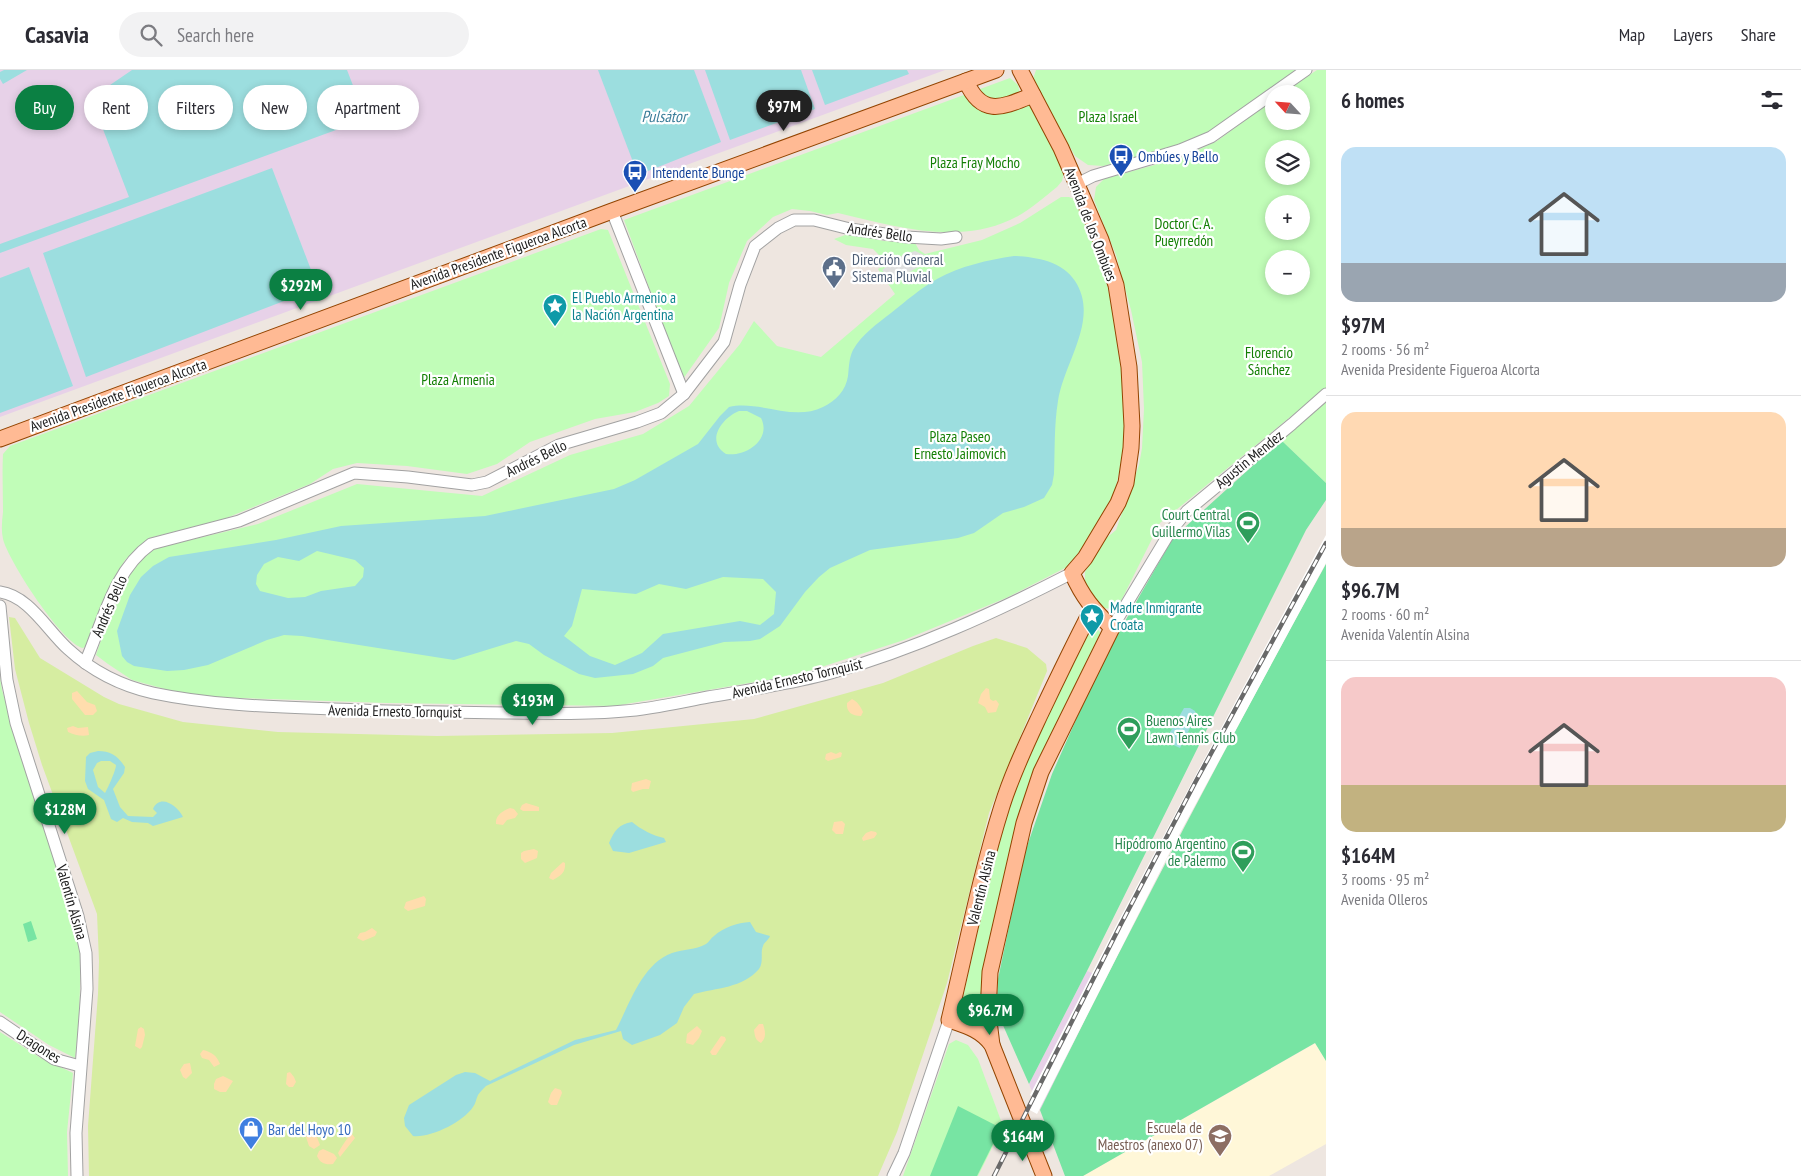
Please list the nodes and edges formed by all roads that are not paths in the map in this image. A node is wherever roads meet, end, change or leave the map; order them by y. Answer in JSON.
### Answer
{"nodes":[{"id":1,"x":996,"y":70,"type":"edge"},
{"id":2,"x":1020,"y":70,"type":"edge"},
{"id":3,"x":1306,"y":70,"type":"edge"},
{"id":4,"x":966,"y":81,"type":"junction"},
{"id":5,"x":1033,"y":95,"type":"junction"},
{"id":6,"x":1077,"y":184,"type":"junction"},
{"id":7,"x":612,"y":211,"type":"junction"},
{"id":8,"x":956,"y":238,"type":"dead end"},
{"id":9,"x":684,"y":394,"type":"junction"},
{"id":10,"x":1326,"y":394,"type":"edge"},
{"id":11,"x":0,"y":439,"type":"edge"},
{"id":12,"x":1072,"y":573,"type":"junction"},
{"id":13,"x":0,"y":592,"type":"edge"},
{"id":14,"x":0,"y":606,"type":"edge"},
{"id":15,"x":1092,"y":609,"type":"junction"},
{"id":16,"x":1112,"y":628,"type":"junction"},
{"id":17,"x":85,"y":663,"type":"junction"},
{"id":18,"x":988,"y":1013,"type":"junction"},
{"id":19,"x":949,"y":1020,"type":"junction"},
{"id":20,"x":0,"y":1022,"type":"edge"},
{"id":21,"x":969,"y":1027,"type":"junction"},
{"id":22,"x":992,"y":1045,"type":"junction"},
{"id":23,"x":80,"y":1066,"type":"junction"},
{"id":24,"x":77,"y":1176,"type":"edge"},
{"id":25,"x":893,"y":1176,"type":"edge"},
{"id":26,"x":1044,"y":1176,"type":"edge"}],
"edges":[{"from":1,"to":4,"type":"main road","name":"Avenida Presidente Figueroa Alcorta"},
{"from":2,"to":5,"type":"main road","name":"Avenida de los Ombúes"},
{"from":3,"to":6,"type":"street"},
{"from":4,"to":5,"type":"main road"},
{"from":4,"to":7,"type":"main road","name":"Avenida Presidente Figueroa Alcorta"},
{"from":5,"to":6,"type":"main road","name":"Avenida de los Ombúes"},
{"from":6,"to":12,"type":"main road","name":"Avenida de los Ombúes"},
{"from":7,"to":9,"type":"street"},
{"from":7,"to":11,"type":"main road","name":"Avenida Presidente Figueroa Alcorta"},
{"from":8,"to":9,"type":"street","name":"Andrés Bello"},
{"from":9,"to":17,"type":"street","name":"Andrés Bello"},
{"from":10,"to":16,"type":"street","name":"Agustin Mendez"},
{"from":12,"to":15,"type":"main road"},
{"from":12,"to":17,"type":"street","name":"Avenida Ernesto Tornquist"},
{"from":13,"to":17,"type":"street","name":"Avenida Ernesto Tornquist"},
{"from":14,"to":23,"type":"street","name":"Valentín Alsina"},
{"from":15,"to":16,"type":"main road"},
{"from":15,"to":19,"type":"main road","name":"Valentín Alsina"},
{"from":16,"to":18,"type":"main road","name":"Valentín Alsina"},
{"from":18,"to":21,"type":"main road"},
{"from":18,"to":22,"type":"main road","name":"Valentín Alsina"},
{"from":19,"to":21,"type":"main road"},
{"from":19,"to":25,"type":"street","name":"Valentín Alsina"},
{"from":20,"to":23,"type":"street","name":"Dragones"},
{"from":21,"to":22,"type":"main road"},
{"from":22,"to":26,"type":"main road"},
{"from":23,"to":24,"type":"street","name":"Valentín Alsina"}]}
